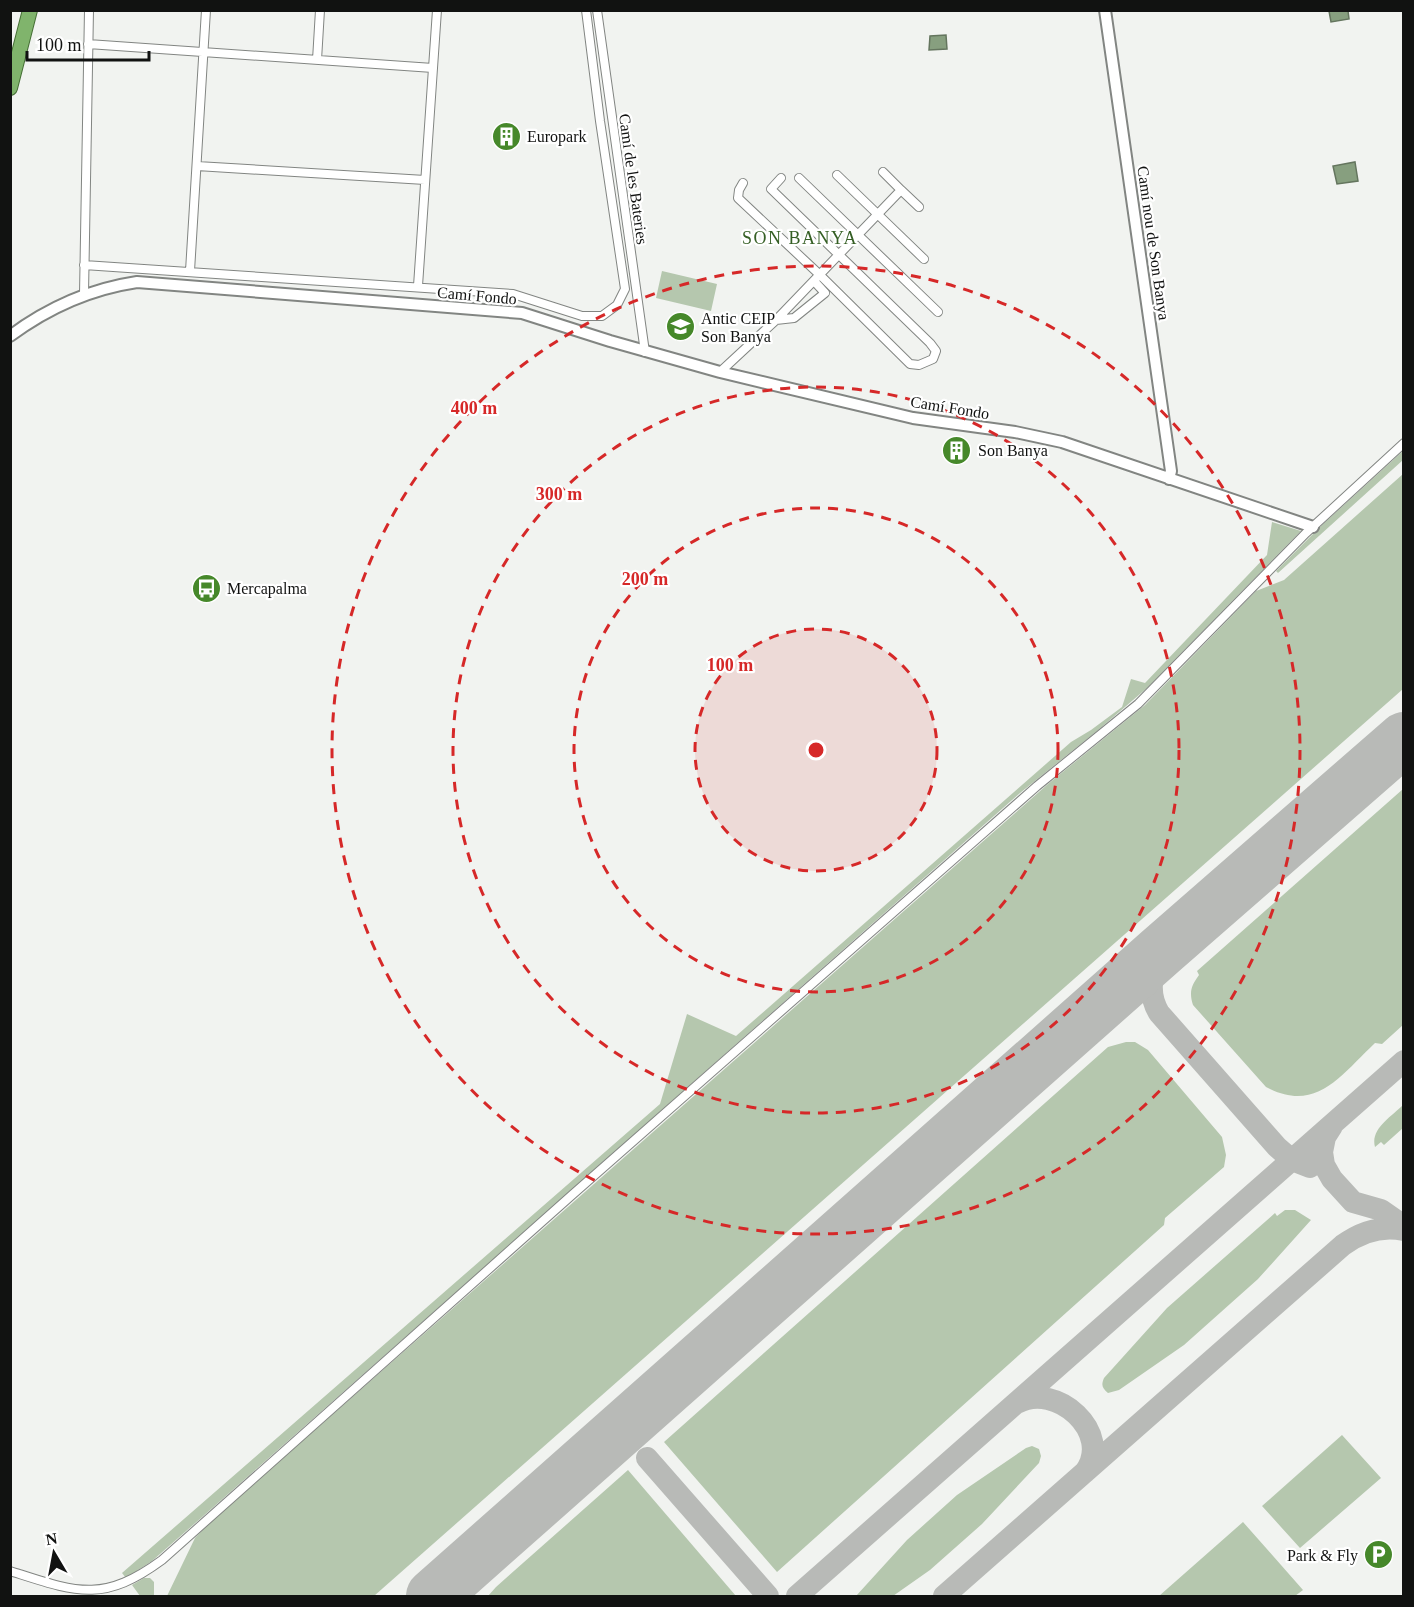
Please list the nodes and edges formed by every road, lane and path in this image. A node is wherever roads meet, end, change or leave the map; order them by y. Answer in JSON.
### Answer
{"nodes":[{"id":1,"x":28,"y":10,"type":"edge"},
{"id":2,"x":89,"y":10,"type":"edge"},
{"id":3,"x":206,"y":10,"type":"edge"},
{"id":4,"x":320,"y":10,"type":"edge"},
{"id":5,"x":437,"y":10,"type":"edge"},
{"id":6,"x":586,"y":10,"type":"edge"},
{"id":7,"x":597,"y":10,"type":"edge"},
{"id":8,"x":1105,"y":10,"type":"edge"},
{"id":9,"x":88,"y":44,"type":"junction"},
{"id":10,"x":204,"y":52,"type":"junction"},
{"id":11,"x":317,"y":60,"type":"junction"},
{"id":12,"x":10,"y":64,"type":"edge"},
{"id":13,"x":433,"y":68,"type":"junction"},
{"id":14,"x":10,"y":88,"type":"edge"},
{"id":15,"x":197,"y":166,"type":"junction"},
{"id":16,"x":883,"y":172,"type":"dead end"},
{"id":17,"x":837,"y":175,"type":"dead end"},
{"id":18,"x":781,"y":178,"type":"dead end"},
{"id":19,"x":799,"y":178,"type":"dead end"},
{"id":20,"x":425,"y":180,"type":"junction"},
{"id":21,"x":744,"y":183,"type":"dead end"},
{"id":22,"x":901,"y":190,"type":"junction"},
{"id":23,"x":919,"y":207,"type":"dead end"},
{"id":24,"x":877,"y":215,"type":"junction"},
{"id":25,"x":858,"y":235,"type":"junction"},
{"id":26,"x":839,"y":254,"type":"junction"},
{"id":27,"x":924,"y":259,"type":"dead end"},
{"id":28,"x":84,"y":265,"type":"junction"},
{"id":29,"x":190,"y":271,"type":"junction"},
{"id":30,"x":817,"y":278,"type":"junction"},
{"id":31,"x":418,"y":286,"type":"junction"},
{"id":32,"x":84,"y":294,"type":"junction"},
{"id":33,"x":938,"y":312,"type":"dead end"},
{"id":34,"x":776,"y":320,"type":"junction"},
{"id":35,"x":10,"y":336,"type":"edge"},
{"id":36,"x":645,"y":352,"type":"junction"},
{"id":37,"x":720,"y":372,"type":"junction"},
{"id":38,"x":1404,"y":443,"type":"edge"},
{"id":39,"x":1169,"y":479,"type":"junction"},
{"id":40,"x":1312,"y":527,"type":"junction"},
{"id":41,"x":10,"y":1571,"type":"edge"}],
"edges":[{"from":1,"to":12,"type":"highway"},
{"from":1,"to":14,"type":"highway"},
{"from":2,"to":9,"type":"street"},
{"from":3,"to":10,"type":"street"},
{"from":4,"to":11,"type":"street"},
{"from":5,"to":13,"type":"street"},
{"from":6,"to":31,"type":"street"},
{"from":7,"to":36,"type":"street","name":"Camí de les Bateries"},
{"from":8,"to":39,"type":"street","name":"Camí nou de Son Banya"},
{"from":9,"to":10,"type":"street"},
{"from":9,"to":28,"type":"street"},
{"from":10,"to":11,"type":"street"},
{"from":10,"to":15,"type":"street"},
{"from":11,"to":13,"type":"street"},
{"from":13,"to":20,"type":"street"},
{"from":15,"to":20,"type":"street"},
{"from":15,"to":29,"type":"street"},
{"from":16,"to":22,"type":"street"},
{"from":17,"to":24,"type":"street"},
{"from":18,"to":26,"type":"street"},
{"from":19,"to":25,"type":"street"},
{"from":20,"to":31,"type":"street"},
{"from":21,"to":30,"type":"street"},
{"from":22,"to":23,"type":"street"},
{"from":22,"to":24,"type":"street"},
{"from":24,"to":25,"type":"street"},
{"from":24,"to":27,"type":"street"},
{"from":25,"to":26,"type":"street"},
{"from":25,"to":33,"type":"street"},
{"from":26,"to":30,"type":"street"},
{"from":26,"to":30,"type":"street"},
{"from":28,"to":29,"type":"street"},
{"from":28,"to":32,"type":"street"},
{"from":29,"to":31,"type":"street"},
{"from":30,"to":34,"type":"street"},
{"from":30,"to":34,"type":"street"},
{"from":32,"to":35,"type":"street","name":"Camí Fondo"},
{"from":32,"to":36,"type":"street","name":"Camí Fondo"},
{"from":34,"to":37,"type":"street"},
{"from":36,"to":37,"type":"street","name":"Camí Fondo"},
{"from":37,"to":39,"type":"street","name":"Camí Fondo"},
{"from":38,"to":40,"type":"street"},
{"from":39,"to":40,"type":"street","name":"Camí Fondo"},
{"from":40,"to":41,"type":"street"}]}
